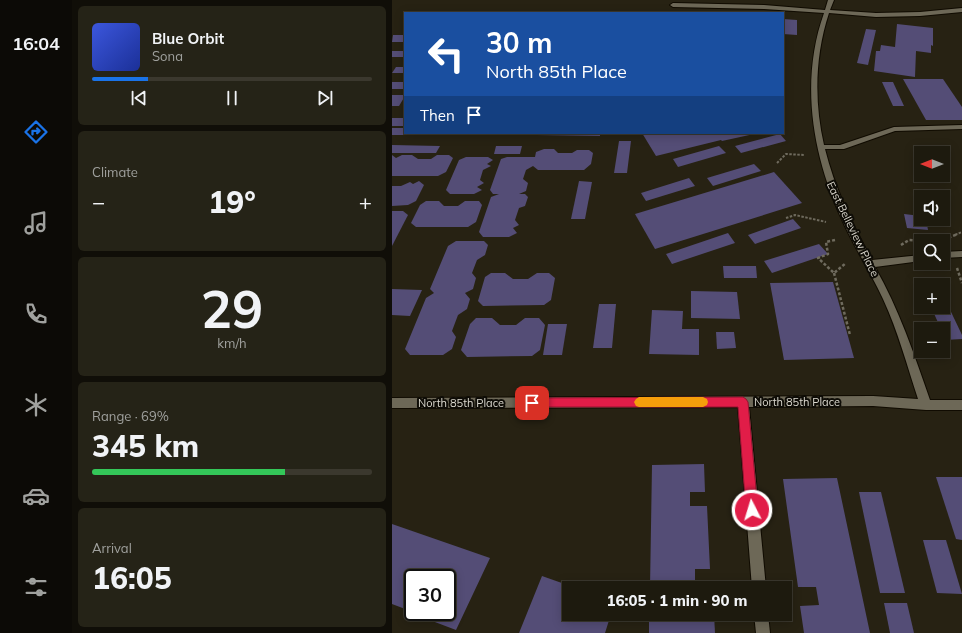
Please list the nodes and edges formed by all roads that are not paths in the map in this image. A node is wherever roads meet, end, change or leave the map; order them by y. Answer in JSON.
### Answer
{"nodes":[{"id":1,"x":831,"y":0,"type":"edge"},
{"id":2,"x":673,"y":5,"type":"dead end"},
{"id":3,"x":962,"y":10,"type":"edge"},
{"id":4,"x":827,"y":12,"type":"junction"},
{"id":5,"x":962,"y":127,"type":"edge"},
{"id":6,"x":820,"y":147,"type":"junction"},
{"id":7,"x":962,"y":254,"type":"edge"},
{"id":8,"x":950,"y":255,"type":"edge"},
{"id":9,"x":914,"y":259,"type":"edge"},
{"id":10,"x":869,"y":264,"type":"junction"},
{"id":11,"x":743,"y":402,"type":"junction"},
{"id":12,"x":392,"y":403,"type":"edge"},
{"id":13,"x":926,"y":405,"type":"junction"},
{"id":14,"x":962,"y":405,"type":"edge"},
{"id":15,"x":758,"y":581,"type":"edge"},
{"id":16,"x":762,"y":621,"type":"edge"},
{"id":17,"x":763,"y":633,"type":"edge"}],
"edges":[{"from":1,"to":4,"type":"street","name":"East Belleview Place"},
{"from":2,"to":4,"type":"street"},
{"from":3,"to":4,"type":"street"},
{"from":4,"to":6,"type":"street","name":"East Belleview Place"},
{"from":5,"to":6,"type":"street"},
{"from":6,"to":10,"type":"street","name":"East Belleview Place"},
{"from":7,"to":8,"type":"street"},
{"from":9,"to":10,"type":"street"},
{"from":10,"to":13,"type":"street","name":"East Belleview Place"},
{"from":11,"to":12,"type":"street","name":"North 85th Place"},
{"from":11,"to":13,"type":"street","name":"North 85th Place"},
{"from":11,"to":15,"type":"street"},
{"from":13,"to":14,"type":"street","name":"North 85th Place"},
{"from":16,"to":17,"type":"street"}]}
